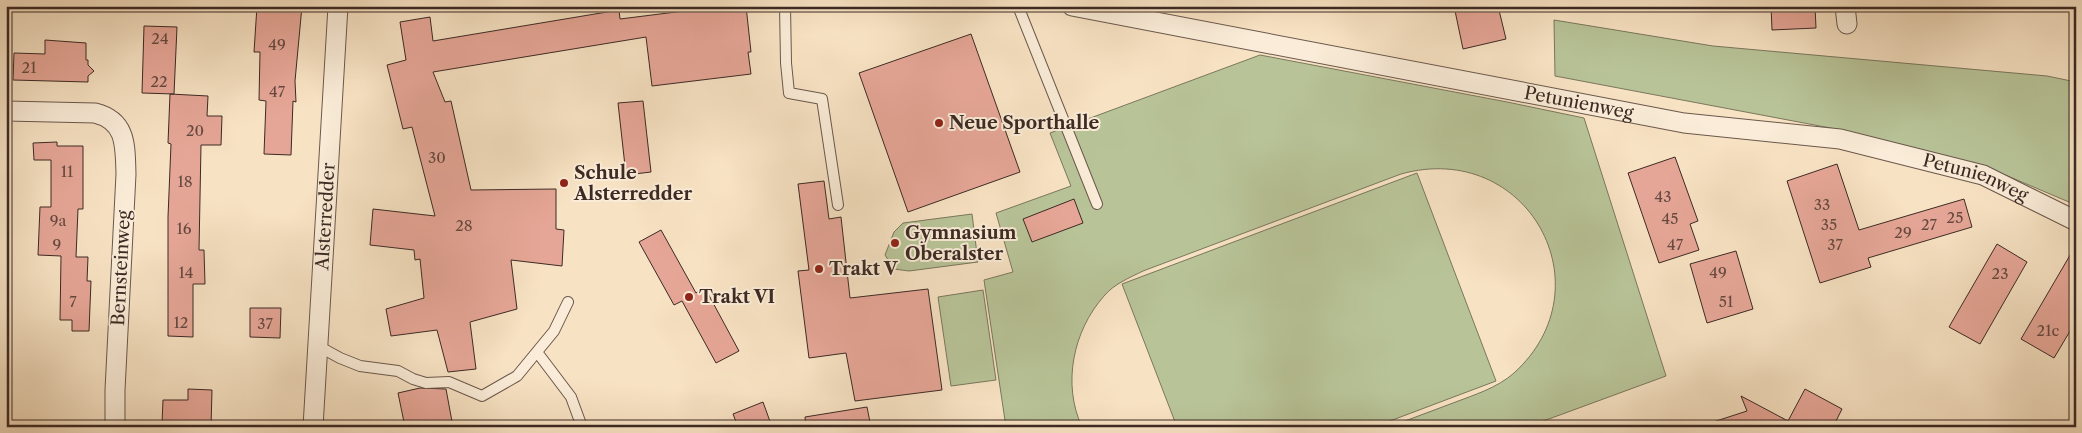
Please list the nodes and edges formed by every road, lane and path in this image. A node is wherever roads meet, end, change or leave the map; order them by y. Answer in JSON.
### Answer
{"nodes":[{"id":1,"x":338,"y":6,"type":"edge"},
{"id":2,"x":785,"y":6,"type":"edge"},
{"id":3,"x":1018,"y":6,"type":"edge"},
{"id":4,"x":1072,"y":6,"type":"edge"},
{"id":5,"x":6,"y":111,"type":"edge"},
{"id":6,"x":1097,"y":204,"type":"dead end"},
{"id":7,"x":838,"y":205,"type":"dead end"},
{"id":8,"x":2076,"y":221,"type":"edge"},
{"id":9,"x":568,"y":302,"type":"dead end"},
{"id":10,"x":318,"y":346,"type":"junction"},
{"id":11,"x":537,"y":352,"type":"junction"},
{"id":12,"x":115,"y":427,"type":"edge"},
{"id":13,"x":313,"y":427,"type":"edge"},
{"id":14,"x":582,"y":427,"type":"edge"}],
"edges":[{"from":1,"to":10,"type":"street","name":"Alsterredder"},
{"from":2,"to":7,"type":"lane"},
{"from":3,"to":6,"type":"lane"},
{"from":4,"to":8,"type":"street","name":"Petunienweg"},
{"from":5,"to":12,"type":"street","name":"Bernsteinweg"},
{"from":9,"to":11,"type":"lane"},
{"from":10,"to":11,"type":"lane"},
{"from":10,"to":13,"type":"street","name":"Alsterredder"},
{"from":11,"to":14,"type":"lane"}]}
